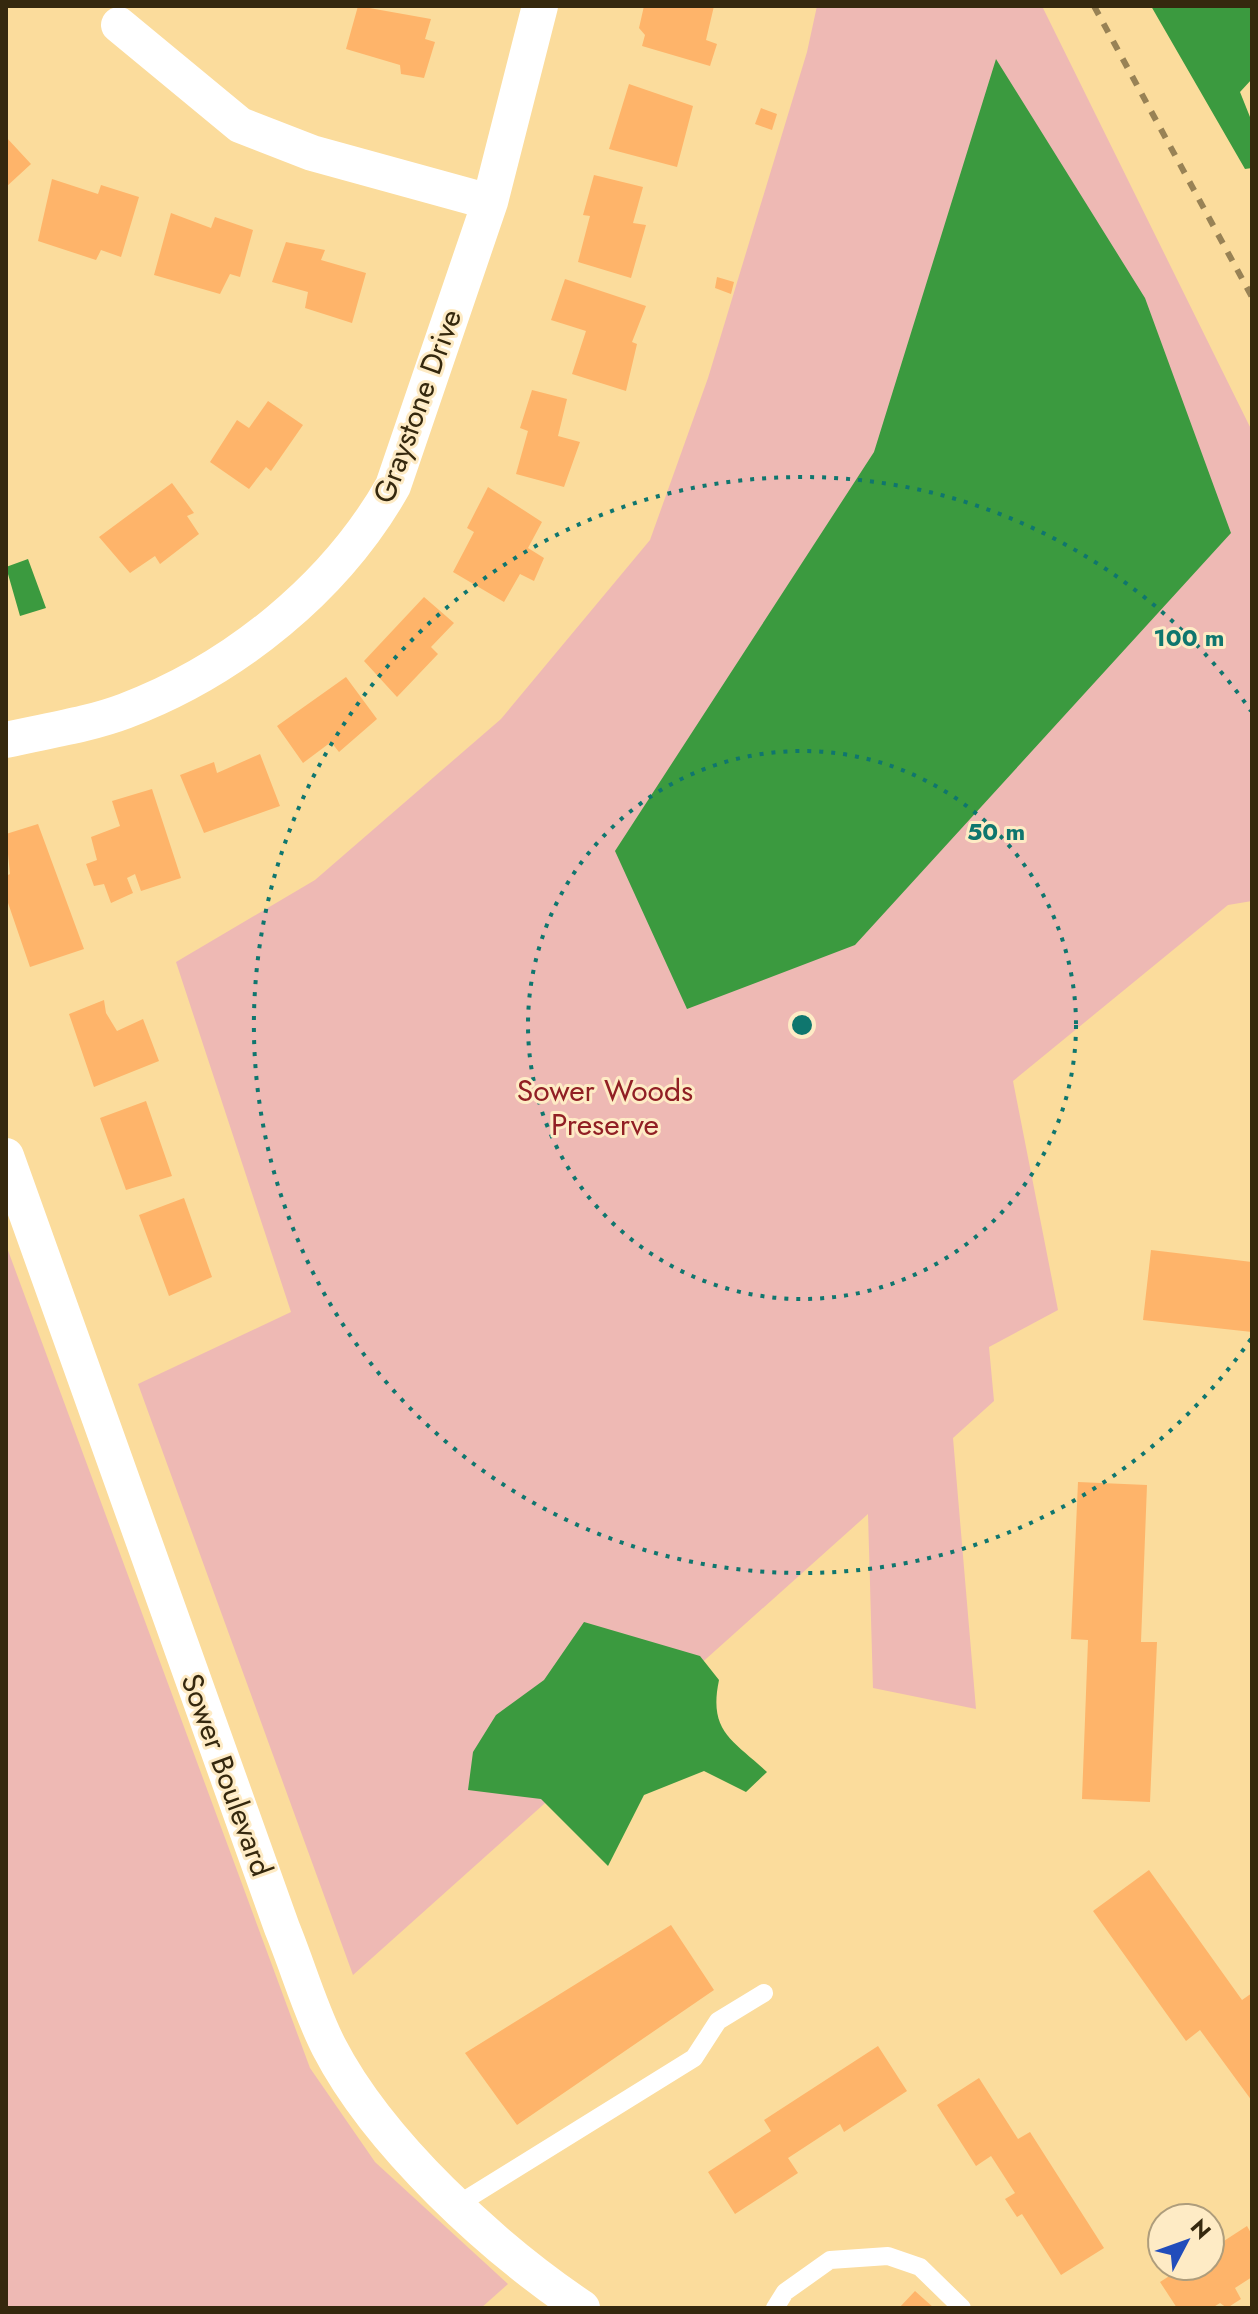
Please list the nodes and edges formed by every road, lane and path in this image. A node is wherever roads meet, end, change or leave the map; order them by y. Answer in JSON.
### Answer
{"nodes":[{"id":1,"x":540,"y":6,"type":"edge"},
{"id":2,"x":119,"y":25,"type":"dead end"},
{"id":3,"x":490,"y":202,"type":"junction"},
{"id":4,"x":6,"y":740,"type":"edge"},
{"id":5,"x":6,"y":1156,"type":"edge"},
{"id":6,"x":764,"y":1993,"type":"dead end"},
{"id":7,"x":457,"y":2205,"type":"junction"},
{"id":8,"x":582,"y":2308,"type":"edge"},
{"id":9,"x":775,"y":2308,"type":"edge"},
{"id":10,"x":962,"y":2308,"type":"edge"}],
"edges":[{"from":1,"to":3,"type":"street","name":"Graystone Drive"},
{"from":2,"to":3,"type":"street"},
{"from":3,"to":4,"type":"street","name":"Graystone Drive"},
{"from":5,"to":7,"type":"street","name":"Sower Boulevard"},
{"from":6,"to":7,"type":"lane"},
{"from":7,"to":8,"type":"street","name":"Sower Boulevard"},
{"from":9,"to":10,"type":"lane"}]}
